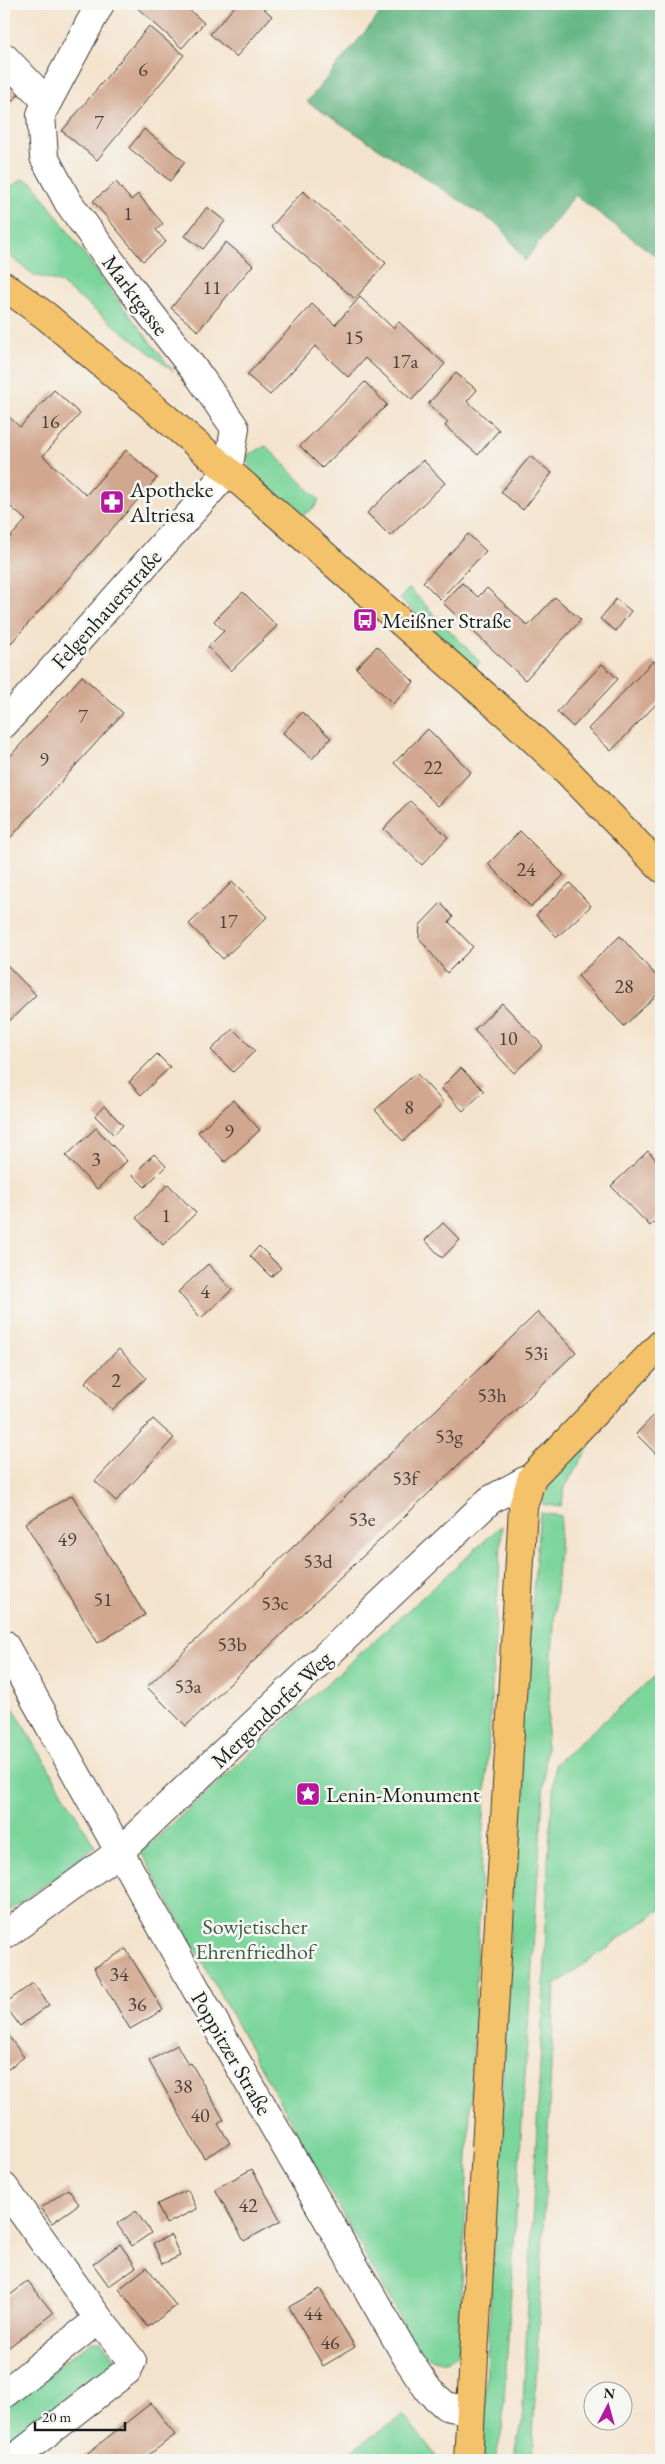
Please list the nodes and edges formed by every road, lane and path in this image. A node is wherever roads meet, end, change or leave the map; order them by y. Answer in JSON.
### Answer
{"nodes":[{"id":1,"x":100,"y":4,"type":"edge"},
{"id":2,"x":4,"y":57,"type":"edge"},
{"id":3,"x":44,"y":108,"type":"junction"},
{"id":4,"x":4,"y":286,"type":"edge"},
{"id":5,"x":228,"y":471,"type":"junction"},
{"id":6,"x":4,"y":724,"type":"edge"},
{"id":7,"x":661,"y":868,"type":"edge"},
{"id":8,"x":661,"y":1344,"type":"edge"},
{"id":9,"x":532,"y":1477,"type":"junction"},
{"id":10,"x":4,"y":1644,"type":"edge"},
{"id":11,"x":119,"y":1852,"type":"junction"},
{"id":12,"x":4,"y":1936,"type":"edge"},
{"id":13,"x":4,"y":2187,"type":"edge"},
{"id":14,"x":99,"y":2319,"type":"junction"},
{"id":15,"x":4,"y":2394,"type":"edge"},
{"id":16,"x":470,"y":2411,"type":"junction"},
{"id":17,"x":12,"y":2460,"type":"edge"},
{"id":18,"x":468,"y":2460,"type":"edge"}],
"edges":[{"from":1,"to":3,"type":"street"},
{"from":2,"to":3,"type":"street"},
{"from":3,"to":5,"type":"street","name":"Marktgasse"},
{"from":4,"to":5,"type":"main road"},
{"from":5,"to":6,"type":"street","name":"Felgenhauerstraße"},
{"from":5,"to":7,"type":"main road"},
{"from":8,"to":9,"type":"main road"},
{"from":9,"to":11,"type":"street","name":"Mergendorfer Weg"},
{"from":9,"to":16,"type":"main road"},
{"from":10,"to":11,"type":"street","name":"Poppitzer Straße"},
{"from":11,"to":12,"type":"street","name":"Mergendorfer Weg"},
{"from":11,"to":16,"type":"street","name":"Poppitzer Straße"},
{"from":13,"to":14,"type":"street"},
{"from":14,"to":15,"type":"street"},
{"from":14,"to":17,"type":"street"},
{"from":16,"to":18,"type":"main road"}]}
